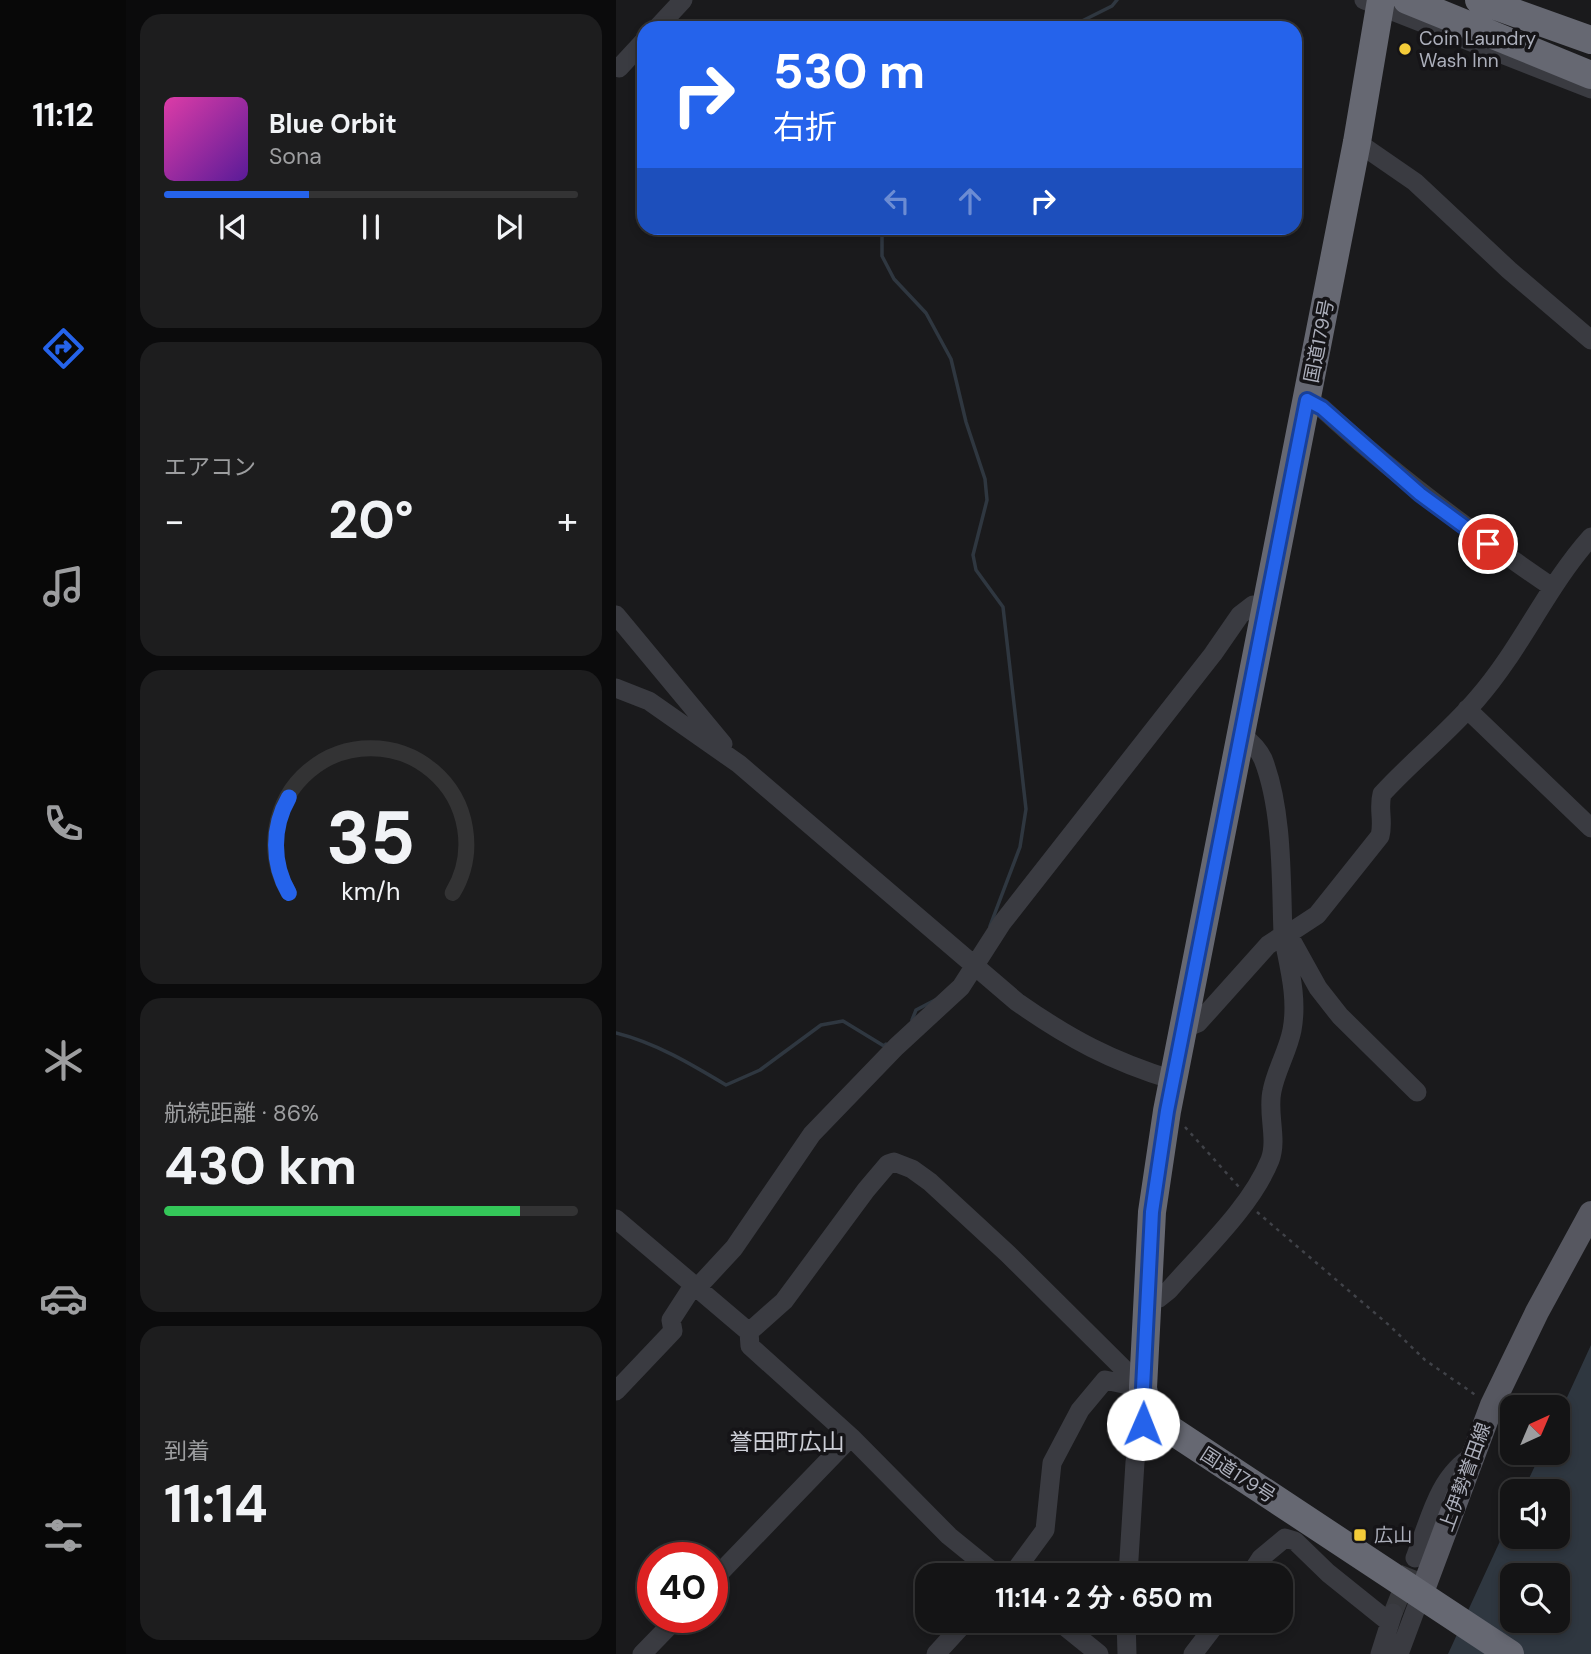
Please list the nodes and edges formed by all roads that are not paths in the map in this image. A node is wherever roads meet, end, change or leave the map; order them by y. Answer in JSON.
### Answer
{"nodes":[{"id":1,"x":684,"y":0,"type":"edge"},
{"id":2,"x":1407,"y":0,"type":"edge"},
{"id":3,"x":1479,"y":0,"type":"edge"},
{"id":4,"x":1375,"y":2,"type":"edge"},
{"id":5,"x":664,"y":21,"type":"edge"},
{"id":6,"x":1591,"y":40,"type":"edge"},
{"id":7,"x":637,"y":49,"type":"edge"},
{"id":8,"x":619,"y":68,"type":"dead end"},
{"id":9,"x":1591,"y":75,"type":"edge"},
{"id":10,"x":1591,"y":89,"type":"edge"},
{"id":11,"x":1357,"y":142,"type":"junction"},
{"id":12,"x":1591,"y":340,"type":"edge"},
{"id":13,"x":1307,"y":400,"type":"junction"},
{"id":14,"x":1591,"y":537,"type":"edge"},
{"id":15,"x":1552,"y":587,"type":"junction"},
{"id":16,"x":1267,"y":608,"type":"junction"},
{"id":17,"x":616,"y":615,"type":"edge"},
{"id":18,"x":667,"y":677,"type":"junction"},
{"id":19,"x":616,"y":688,"type":"edge"},
{"id":20,"x":649,"y":701,"type":"junction"},
{"id":21,"x":1467,"y":709,"type":"junction"},
{"id":22,"x":1242,"y":735,"type":"junction"},
{"id":23,"x":739,"y":764,"type":"junction"},
{"id":24,"x":1591,"y":828,"type":"edge"},
{"id":25,"x":1285,"y":935,"type":"junction"},
{"id":26,"x":971,"y":966,"type":"junction"},
{"id":27,"x":1183,"y":1029,"type":"junction"},
{"id":28,"x":1173,"y":1080,"type":"junction"},
{"id":29,"x":1417,"y":1092,"type":"dead end"},
{"id":30,"x":1591,"y":1213,"type":"edge"},
{"id":31,"x":616,"y":1219,"type":"edge"},
{"id":32,"x":695,"y":1287,"type":"junction"},
{"id":33,"x":1146,"y":1301,"type":"junction"},
{"id":34,"x":749,"y":1332,"type":"junction"},
{"id":35,"x":616,"y":1391,"type":"edge"},
{"id":36,"x":1145,"y":1397,"type":"junction"},
{"id":37,"x":851,"y":1437,"type":"junction"},
{"id":38,"x":1473,"y":1455,"type":"junction"},
{"id":39,"x":1415,"y":1558,"type":"tunnel mouth"},
{"id":40,"x":982,"y":1563,"type":"edge"},
{"id":41,"x":1021,"y":1563,"type":"edge"},
{"id":42,"x":1129,"y":1563,"type":"edge"},
{"id":43,"x":1258,"y":1563,"type":"edge"},
{"id":44,"x":728,"y":1564,"type":"edge"},
{"id":45,"x":1421,"y":1595,"type":"junction"},
{"id":46,"x":662,"y":1633,"type":"edge"},
{"id":47,"x":955,"y":1633,"type":"edge"},
{"id":48,"x":1073,"y":1633,"type":"edge"},
{"id":49,"x":1126,"y":1633,"type":"edge"},
{"id":50,"x":1209,"y":1633,"type":"edge"},
{"id":51,"x":642,"y":1654,"type":"edge"},
{"id":52,"x":936,"y":1654,"type":"edge"},
{"id":53,"x":1099,"y":1654,"type":"edge"},
{"id":54,"x":1127,"y":1654,"type":"edge"},
{"id":55,"x":1193,"y":1654,"type":"edge"},
{"id":56,"x":1380,"y":1654,"type":"edge"},
{"id":57,"x":1399,"y":1654,"type":"edge"},
{"id":58,"x":1510,"y":1654,"type":"edge"}],
"edges":[{"from":1,"to":5,"type":"street"},
{"from":2,"to":9,"type":"highway"},
{"from":3,"to":6,"type":"highway"},
{"from":4,"to":10,"type":"street"},
{"from":4,"to":11,"type":"highway","name":"国道179号"},
{"from":7,"to":8,"type":"street"},
{"from":11,"to":12,"type":"street"},
{"from":11,"to":13,"type":"highway","name":"国道179号"},
{"from":13,"to":15,"type":"street"},
{"from":13,"to":16,"type":"highway","name":"国道179号"},
{"from":14,"to":15,"type":"street"},
{"from":15,"to":21,"type":"street"},
{"from":16,"to":22,"type":"highway","name":"国道179号"},
{"from":16,"to":26,"type":"street"},
{"from":17,"to":18,"type":"street"},
{"from":18,"to":20,"type":"street"},
{"from":18,"to":23,"type":"street"},
{"from":19,"to":20,"type":"street"},
{"from":20,"to":23,"type":"street"},
{"from":21,"to":24,"type":"street"},
{"from":21,"to":25,"type":"street"},
{"from":22,"to":25,"type":"street"},
{"from":22,"to":27,"type":"highway","name":"国道179号"},
{"from":23,"to":26,"type":"street"},
{"from":25,"to":27,"type":"street"},
{"from":25,"to":29,"type":"street"},
{"from":25,"to":33,"type":"street"},
{"from":26,"to":28,"type":"street"},
{"from":26,"to":32,"type":"street"},
{"from":27,"to":28,"type":"highway","name":"国道179号"},
{"from":28,"to":33,"type":"highway","name":"国道179号"},
{"from":30,"to":38,"type":"main road","name":"上伊勢誉田線"},
{"from":31,"to":32,"type":"street"},
{"from":32,"to":34,"type":"street"},
{"from":32,"to":35,"type":"street"},
{"from":33,"to":36,"type":"highway","name":"国道179号"},
{"from":34,"to":36,"type":"street"},
{"from":34,"to":37,"type":"street"},
{"from":36,"to":41,"type":"street"},
{"from":36,"to":42,"type":"street"},
{"from":36,"to":45,"type":"highway","name":"国道179号"},
{"from":37,"to":40,"type":"street"},
{"from":37,"to":44,"type":"street"},
{"from":38,"to":39,"type":"street"},
{"from":38,"to":45,"type":"main road","name":"上伊勢誉田線"},
{"from":43,"to":56,"type":"street"},
{"from":45,"to":57,"type":"street"},
{"from":45,"to":58,"type":"highway","name":"国道179号"},
{"from":46,"to":51,"type":"street"},
{"from":47,"to":52,"type":"street"},
{"from":48,"to":53,"type":"street"},
{"from":49,"to":54,"type":"street"},
{"from":50,"to":55,"type":"street"}]}
